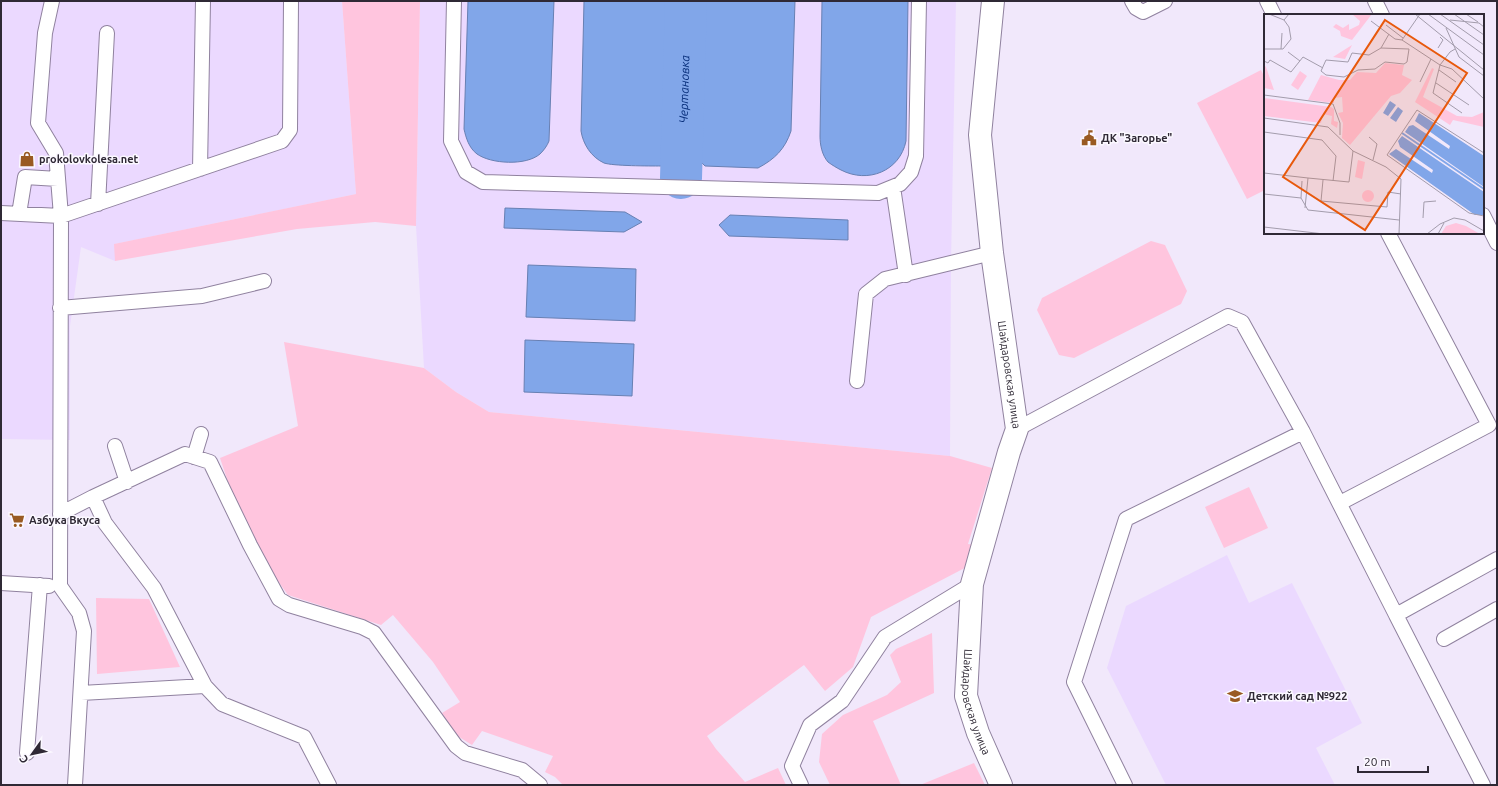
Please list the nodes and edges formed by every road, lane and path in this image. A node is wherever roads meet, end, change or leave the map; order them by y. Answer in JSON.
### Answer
{"nodes":[{"id":1,"x":52,"y":1,"type":"edge"},
{"id":2,"x":203,"y":1,"type":"edge"},
{"id":3,"x":291,"y":1,"type":"edge"},
{"id":4,"x":454,"y":1,"type":"edge"},
{"id":5,"x":919,"y":1,"type":"edge"},
{"id":6,"x":993,"y":1,"type":"edge"},
{"id":7,"x":1132,"y":1,"type":"edge"},
{"id":8,"x":1165,"y":1,"type":"edge"},
{"id":9,"x":1267,"y":1,"type":"edge"},
{"id":10,"x":1375,"y":1,"type":"edge"},
{"id":11,"x":1274,"y":14,"type":"edge"},
{"id":12,"x":1382,"y":14,"type":"edge"},
{"id":13,"x":107,"y":33,"type":"dead end"},
{"id":14,"x":200,"y":169,"type":"junction"},
{"id":15,"x":58,"y":179,"type":"junction"},
{"id":16,"x":893,"y":187,"type":"junction"},
{"id":17,"x":98,"y":204,"type":"junction"},
{"id":18,"x":1,"y":213,"type":"edge"},
{"id":19,"x":19,"y":214,"type":"junction"},
{"id":20,"x":61,"y":216,"type":"junction"},
{"id":21,"x":1484,"y":217,"type":"edge"},
{"id":22,"x":1389,"y":234,"type":"edge"},
{"id":23,"x":1497,"y":243,"type":"edge"},
{"id":24,"x":992,"y":253,"type":"junction"},
{"id":25,"x":906,"y":275,"type":"junction"},
{"id":26,"x":264,"y":281,"type":"dead end"},
{"id":27,"x":60,"y":308,"type":"junction"},
{"id":28,"x":857,"y":381,"type":"dead end"},
{"id":29,"x":1017,"y":429,"type":"junction"},
{"id":30,"x":1303,"y":432,"type":"junction"},
{"id":31,"x":201,"y":434,"type":"dead end"},
{"id":32,"x":115,"y":446,"type":"dead end"},
{"id":33,"x":194,"y":457,"type":"junction"},
{"id":34,"x":127,"y":482,"type":"junction"},
{"id":35,"x":93,"y":497,"type":"junction"},
{"id":36,"x":1340,"y":503,"type":"junction"},
{"id":37,"x":60,"y":514,"type":"junction"},
{"id":38,"x":1497,"y":559,"type":"edge"},
{"id":39,"x":1,"y":583,"type":"edge"},
{"id":40,"x":972,"y":584,"type":"junction"},
{"id":41,"x":40,"y":585,"type":"junction"},
{"id":42,"x":60,"y":586,"type":"junction"},
{"id":43,"x":1497,"y":610,"type":"edge"},
{"id":44,"x":1396,"y":615,"type":"junction"},
{"id":45,"x":1444,"y":639,"type":"dead end"},
{"id":46,"x":205,"y":686,"type":"junction"},
{"id":47,"x":81,"y":693,"type":"junction"},
{"id":48,"x":28,"y":753,"type":"dead end"},
{"id":49,"x":75,"y":785,"type":"edge"},
{"id":50,"x":329,"y":785,"type":"edge"},
{"id":51,"x":540,"y":785,"type":"edge"},
{"id":52,"x":801,"y":785,"type":"edge"},
{"id":53,"x":1001,"y":785,"type":"edge"},
{"id":54,"x":1125,"y":785,"type":"edge"},
{"id":55,"x":1483,"y":785,"type":"edge"}],
"edges":[{"from":1,"to":15,"type":"lane"},
{"from":2,"to":14,"type":"lane"},
{"from":3,"to":14,"type":"lane"},
{"from":4,"to":16,"type":"lane"},
{"from":5,"to":16,"type":"lane"},
{"from":6,"to":24,"type":"street","name":"Шайдаровская улица"},
{"from":7,"to":8,"type":"lane"},
{"from":9,"to":11,"type":"lane"},
{"from":10,"to":12,"type":"lane"},
{"from":13,"to":17,"type":"lane"},
{"from":14,"to":17,"type":"lane"},
{"from":15,"to":19,"type":"lane"},
{"from":15,"to":20,"type":"lane"},
{"from":16,"to":25,"type":"lane"},
{"from":17,"to":20,"type":"lane"},
{"from":18,"to":19,"type":"lane"},
{"from":19,"to":20,"type":"lane"},
{"from":20,"to":27,"type":"lane"},
{"from":21,"to":23,"type":"lane"},
{"from":22,"to":36,"type":"lane"},
{"from":24,"to":25,"type":"lane"},
{"from":24,"to":29,"type":"street","name":"Шайдаровская улица"},
{"from":25,"to":28,"type":"lane"},
{"from":26,"to":27,"type":"lane"},
{"from":27,"to":37,"type":"lane"},
{"from":29,"to":30,"type":"lane"},
{"from":29,"to":40,"type":"street","name":"Шайдаровская улица"},
{"from":30,"to":36,"type":"lane"},
{"from":30,"to":54,"type":"lane"},
{"from":31,"to":33,"type":"lane"},
{"from":32,"to":34,"type":"lane"},
{"from":33,"to":34,"type":"lane"},
{"from":33,"to":51,"type":"lane"},
{"from":34,"to":35,"type":"lane"},
{"from":35,"to":37,"type":"lane"},
{"from":35,"to":46,"type":"lane"},
{"from":36,"to":44,"type":"lane"},
{"from":37,"to":42,"type":"lane"},
{"from":38,"to":44,"type":"lane"},
{"from":39,"to":41,"type":"lane"},
{"from":40,"to":52,"type":"lane"},
{"from":40,"to":53,"type":"street","name":"Шайдаровская улица"},
{"from":41,"to":42,"type":"lane"},
{"from":41,"to":48,"type":"lane"},
{"from":42,"to":47,"type":"lane"},
{"from":43,"to":45,"type":"lane"},
{"from":44,"to":55,"type":"lane"},
{"from":46,"to":47,"type":"lane"},
{"from":46,"to":50,"type":"lane"},
{"from":47,"to":49,"type":"lane"}]}
